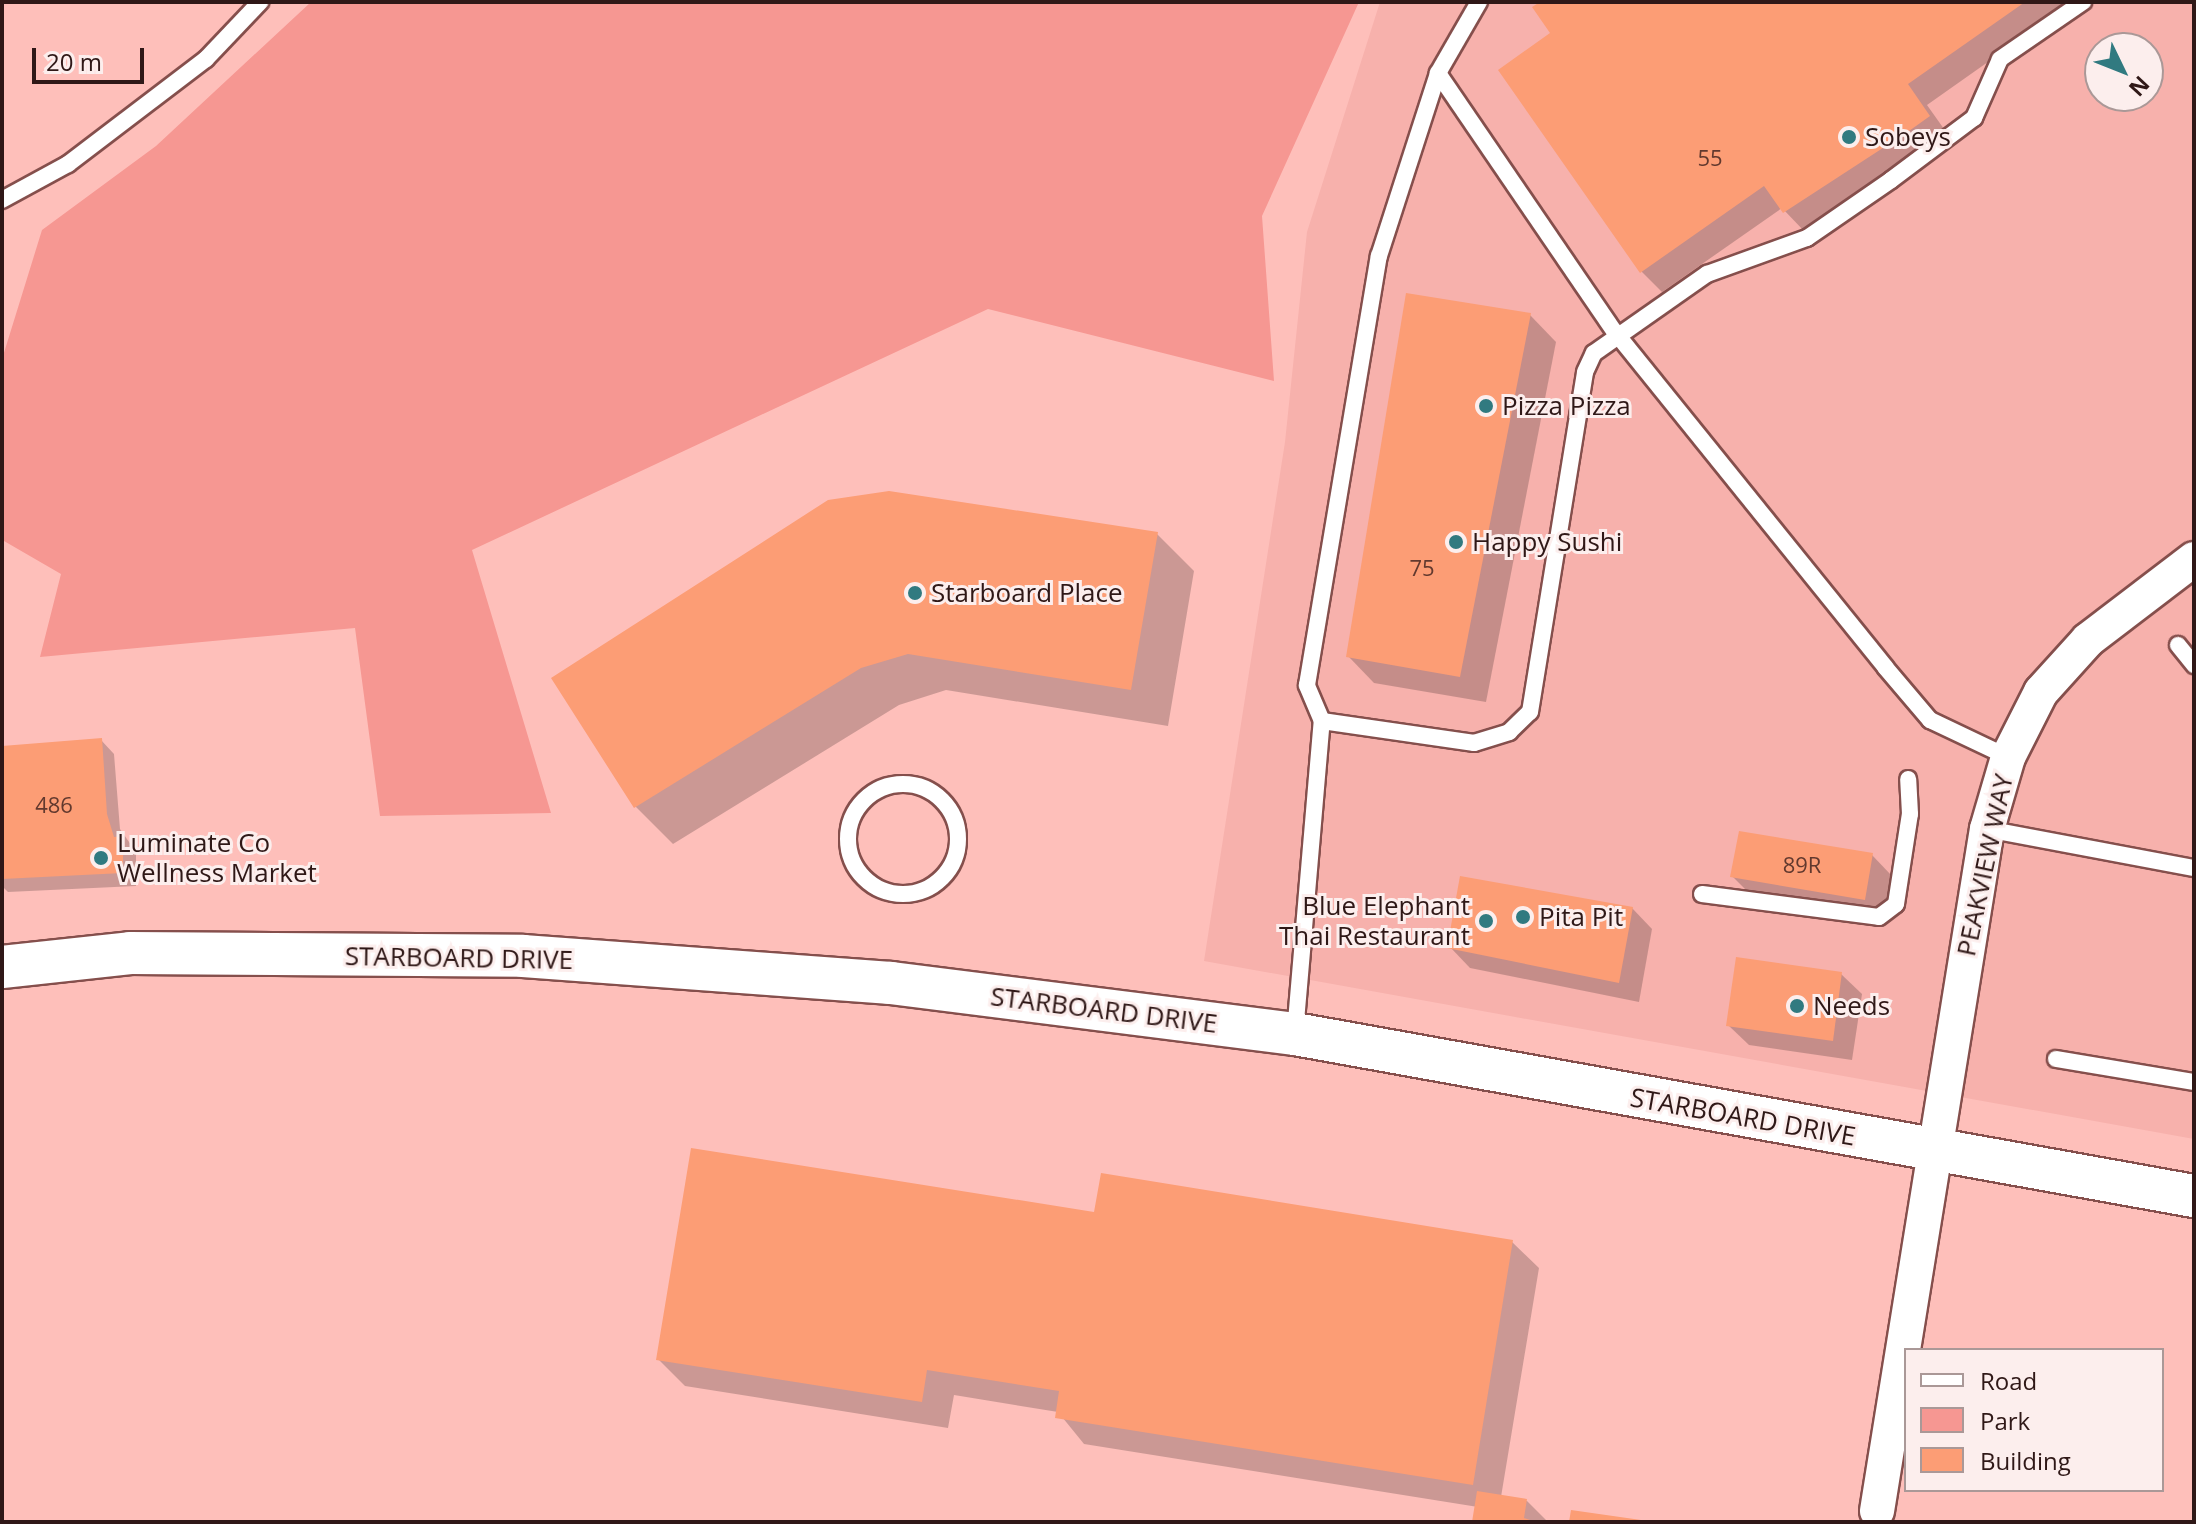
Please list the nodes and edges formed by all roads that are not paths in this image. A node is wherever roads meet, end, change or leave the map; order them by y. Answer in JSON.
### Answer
{"nodes":[{"id":1,"x":260,"y":2,"type":"edge"},
{"id":2,"x":1479,"y":2,"type":"edge"},
{"id":3,"x":2083,"y":2,"type":"edge"},
{"id":4,"x":1438,"y":73,"type":"junction"},
{"id":5,"x":2,"y":200,"type":"edge"},
{"id":6,"x":1615,"y":332,"type":"junction"},
{"id":7,"x":2194,"y":559,"type":"edge"},
{"id":8,"x":2178,"y":645,"type":"dead end"},
{"id":9,"x":2194,"y":665,"type":"edge"},
{"id":10,"x":1322,"y":721,"type":"junction"},
{"id":11,"x":2008,"y":757,"type":"junction"},
{"id":12,"x":1908,"y":779,"type":"dead end"},
{"id":13,"x":854,"y":813,"type":"joint"},
{"id":14,"x":1987,"y":829,"type":"junction"},
{"id":15,"x":2194,"y":868,"type":"edge"},
{"id":16,"x":1702,"y":894,"type":"dead end"},
{"id":17,"x":2,"y":967,"type":"edge"},
{"id":18,"x":1295,"y":1034,"type":"junction"},
{"id":19,"x":2056,"y":1059,"type":"dead end"},
{"id":20,"x":2194,"y":1082,"type":"edge"},
{"id":21,"x":1933,"y":1152,"type":"junction"},
{"id":22,"x":2194,"y":1196,"type":"edge"},
{"id":23,"x":1877,"y":1511,"type":"dead end"}],
"edges":[{"from":1,"to":5,"type":"lane"},
{"from":2,"to":4,"type":"lane"},
{"from":3,"to":6,"type":"lane"},
{"from":4,"to":6,"type":"lane"},
{"from":4,"to":10,"type":"lane"},
{"from":6,"to":10,"type":"lane"},
{"from":6,"to":11,"type":"lane"},
{"from":7,"to":11,"type":"street","name":"PEAKVIEW WAY"},
{"from":8,"to":9,"type":"lane"},
{"from":10,"to":18,"type":"lane"},
{"from":11,"to":14,"type":"street","name":"PEAKVIEW WAY"},
{"from":12,"to":16,"type":"lane"},
{"from":13,"to":13,"type":"lane"},
{"from":14,"to":15,"type":"lane"},
{"from":14,"to":21,"type":"street","name":"PEAKVIEW WAY"},
{"from":17,"to":18,"type":"street","name":"STARBOARD DRIVE"},
{"from":18,"to":21,"type":"street","name":"STARBOARD DRIVE"},
{"from":19,"to":20,"type":"lane"},
{"from":21,"to":22,"type":"street","name":"STARBOARD DRIVE"},
{"from":21,"to":23,"type":"street","name":"PEAKVIEW WAY"}]}
